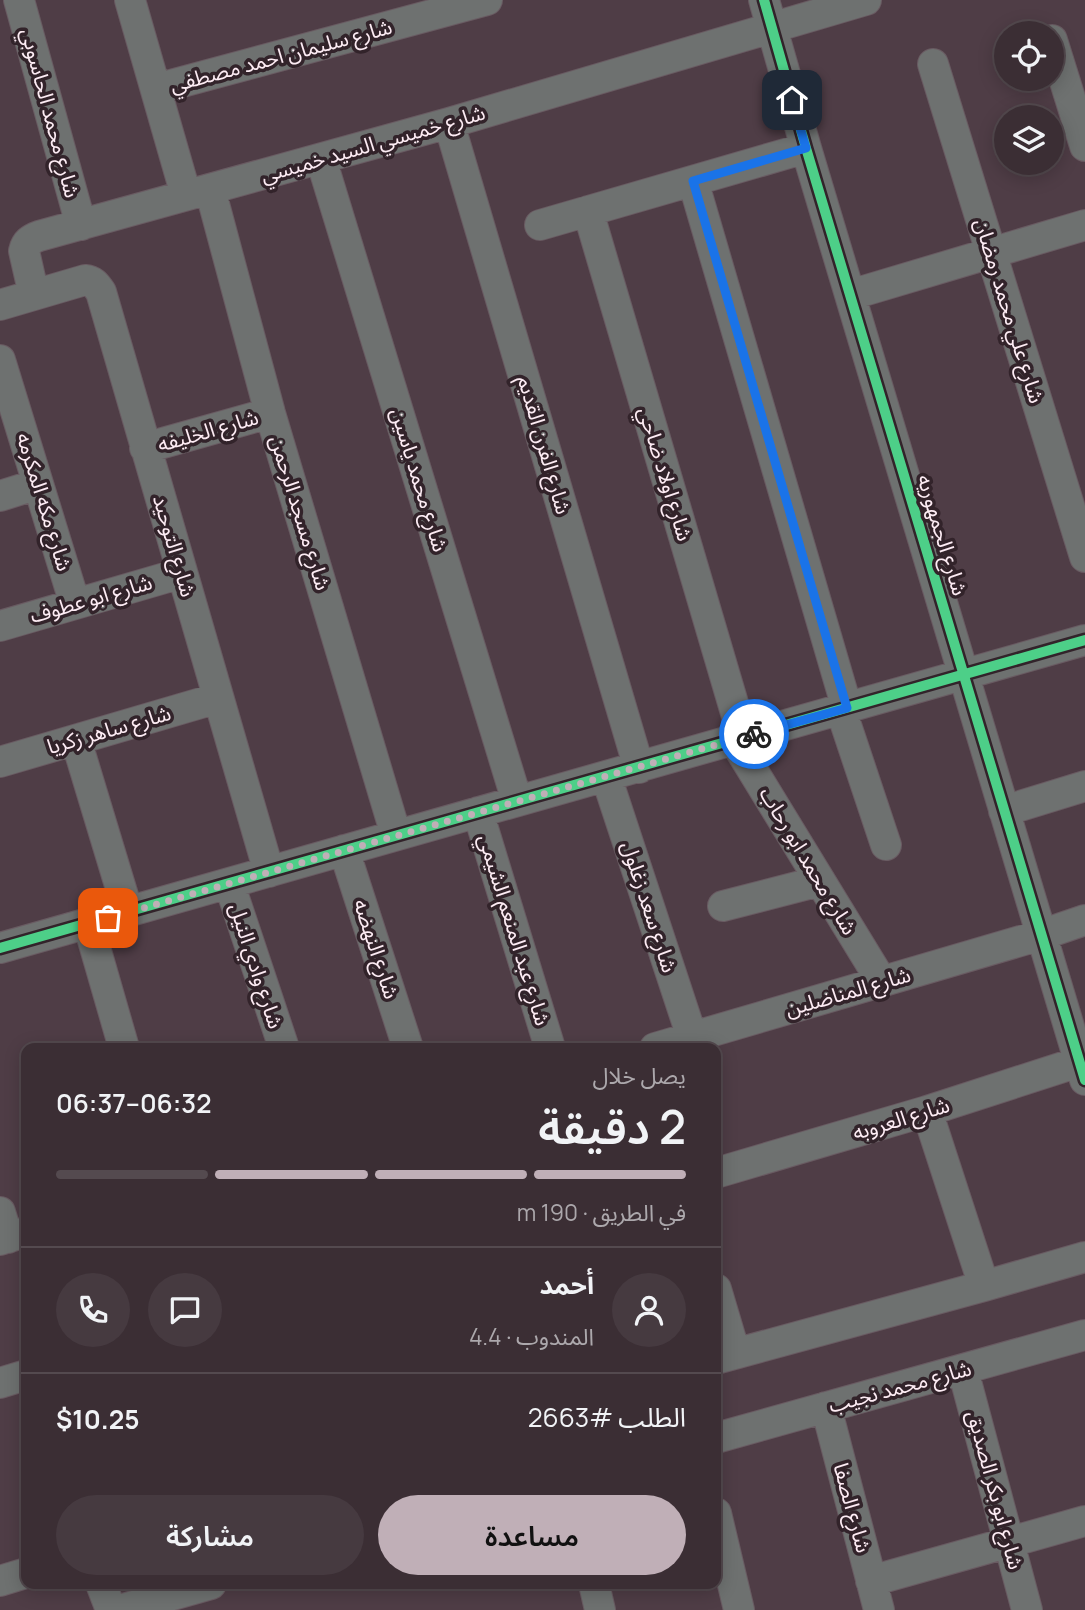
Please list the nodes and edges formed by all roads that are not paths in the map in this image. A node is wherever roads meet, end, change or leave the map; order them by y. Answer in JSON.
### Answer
{"nodes":[{"id":1,"x":19,"y":0,"type":"edge"},
{"id":2,"x":130,"y":0,"type":"edge"},
{"id":3,"x":487,"y":0,"type":"edge"},
{"id":4,"x":764,"y":0,"type":"edge"},
{"id":5,"x":866,"y":0,"type":"edge"},
{"id":6,"x":772,"y":28,"type":"junction"},
{"id":7,"x":933,"y":64,"type":"dead end"},
{"id":8,"x":1064,"y":79,"type":"edge"},
{"id":9,"x":156,"y":89,"type":"junction"},
{"id":10,"x":449,"y":123,"type":"junction"},
{"id":11,"x":1085,"y":146,"type":"edge"},
{"id":12,"x":806,"y":148,"type":"junction"},
{"id":13,"x":321,"y":159,"type":"junction"},
{"id":14,"x":693,"y":181,"type":"junction"},
{"id":15,"x":198,"y":192,"type":"junction"},
{"id":16,"x":587,"y":211,"type":"junction"},
{"id":17,"x":81,"y":225,"type":"junction"},
{"id":18,"x":541,"y":225,"type":"dead end"},
{"id":19,"x":1085,"y":225,"type":"edge"},
{"id":20,"x":990,"y":253,"type":"junction"},
{"id":21,"x":34,"y":295,"type":"junction"},
{"id":22,"x":850,"y":295,"type":"junction"},
{"id":23,"x":0,"y":305,"type":"edge"},
{"id":24,"x":1,"y":367,"type":"edge"},
{"id":25,"x":270,"y":413,"type":"junction"},
{"id":26,"x":145,"y":448,"type":"junction"},
{"id":27,"x":38,"y":484,"type":"junction"},
{"id":28,"x":0,"y":496,"type":"edge"},
{"id":29,"x":1085,"y":557,"type":"edge"},
{"id":30,"x":182,"y":573,"type":"junction"},
{"id":31,"x":75,"y":604,"type":"junction"},
{"id":32,"x":0,"y":626,"type":"edge"},
{"id":33,"x":1085,"y":640,"type":"edge"},
{"id":34,"x":963,"y":674,"type":"junction"},
{"id":35,"x":218,"y":698,"type":"junction"},
{"id":36,"x":844,"y":709,"type":"junction"},
{"id":37,"x":739,"y":738,"type":"junction"},
{"id":38,"x":76,"y":740,"type":"junction"},
{"id":39,"x":0,"y":762,"type":"edge"},
{"id":40,"x":639,"y":768,"type":"junction"},
{"id":41,"x":606,"y":776,"type":"junction"},
{"id":42,"x":1085,"y":786,"type":"edge"},
{"id":43,"x":517,"y":801,"type":"junction"},
{"id":44,"x":1004,"y":811,"type":"junction"},
{"id":45,"x":478,"y":812,"type":"junction"},
{"id":46,"x":396,"y":835,"type":"junction"},
{"id":47,"x":886,"y":845,"type":"dead end"},
{"id":48,"x":344,"y":850,"type":"junction"},
{"id":49,"x":269,"y":872,"type":"junction"},
{"id":50,"x":820,"y":881,"type":"junction"},
{"id":51,"x":229,"y":883,"type":"junction"},
{"id":52,"x":723,"y":906,"type":"dead end"},
{"id":53,"x":128,"y":912,"type":"junction"},
{"id":54,"x":1085,"y":920,"type":"edge"},
{"id":55,"x":88,"y":923,"type":"junction"},
{"id":56,"x":1041,"y":935,"type":"junction"},
{"id":57,"x":0,"y":948,"type":"edge"},
{"id":58,"x":882,"y":982,"type":"junction"},
{"id":59,"x":692,"y":1037,"type":"junction"},
{"id":60,"x":123,"y":1043,"type":"edge"},
{"id":61,"x":282,"y":1043,"type":"edge"},
{"id":62,"x":406,"y":1043,"type":"edge"},
{"id":63,"x":548,"y":1043,"type":"edge"},
{"id":64,"x":672,"y":1043,"type":"edge"},
{"id":65,"x":1083,"y":1067,"type":"edge"},
{"id":66,"x":928,"y":1111,"type":"junction"},
{"id":67,"x":721,"y":1172,"type":"edge"},
{"id":68,"x":1085,"y":1257,"type":"edge"},
{"id":69,"x":984,"y":1286,"type":"junction"},
{"id":70,"x":721,"y":1326,"type":"edge"},
{"id":71,"x":1085,"y":1335,"type":"edge"},
{"id":72,"x":725,"y":1356,"type":"edge"},
{"id":73,"x":963,"y":1370,"type":"junction"},
{"id":74,"x":21,"y":1377,"type":"edge"},
{"id":75,"x":0,"y":1383,"type":"edge"},
{"id":76,"x":826,"y":1407,"type":"junction"},
{"id":77,"x":721,"y":1437,"type":"edge"},
{"id":78,"x":1085,"y":1521,"type":"edge"},
{"id":79,"x":721,"y":1534,"type":"edge"},
{"id":80,"x":1009,"y":1542,"type":"junction"},
{"id":81,"x":21,"y":1575,"type":"edge"},
{"id":82,"x":0,"y":1581,"type":"edge"},
{"id":83,"x":871,"y":1581,"type":"junction"},
{"id":84,"x":103,"y":1589,"type":"edge"},
{"id":85,"x":595,"y":1589,"type":"edge"},
{"id":86,"x":203,"y":1594,"type":"edge"},
{"id":87,"x":111,"y":1610,"type":"edge"},
{"id":88,"x":120,"y":1610,"type":"edge"},
{"id":89,"x":600,"y":1610,"type":"edge"},
{"id":90,"x":739,"y":1610,"type":"edge"},
{"id":91,"x":879,"y":1610,"type":"edge"},
{"id":92,"x":1027,"y":1610,"type":"edge"}],
"edges":[{"from":1,"to":17,"type":"street","name":"شارع محمد الحاسوبي"},
{"from":2,"to":9,"type":"street","name":"شارع مسجد الرحمن"},
{"from":3,"to":9,"type":"street","name":"شارع سليمان احمد مصطفي"},
{"from":4,"to":6,"type":"street","name":"شارع الجمهوريه"},
{"from":5,"to":6,"type":"street","name":"شارع خميسي السيد خميسي"},
{"from":6,"to":10,"type":"street","name":"شارع خميسي السيد خميسي"},
{"from":6,"to":12,"type":"street","name":"شارع الجمهوريه"},
{"from":7,"to":20,"type":"street","name":"شارع علي محمد رمضان"},
{"from":8,"to":11,"type":"street"},
{"from":9,"to":15,"type":"street","name":"شارع مسجد الرحمن"},
{"from":10,"to":13,"type":"street","name":"شارع خميسي السيد خميسي"},
{"from":10,"to":40,"type":"street","name":"شارع الفرن القديم"},
{"from":12,"to":14,"type":"street"},
{"from":12,"to":22,"type":"street","name":"شارع الجمهوريه"},
{"from":13,"to":15,"type":"street","name":"شارع خميسي السيد خميسي"},
{"from":13,"to":43,"type":"street","name":"شارع محمد ياسين"},
{"from":14,"to":16,"type":"street"},
{"from":14,"to":36,"type":"street"},
{"from":15,"to":17,"type":"street","name":"شارع خميسي السيد خميسي"},
{"from":15,"to":25,"type":"street","name":"شارع مسجد الرحمن"},
{"from":16,"to":18,"type":"street"},
{"from":16,"to":37,"type":"street","name":"شارع اولاد ضاحي"},
{"from":17,"to":21,"type":"street","name":"شارع خميسي السيد خميسي"},
{"from":19,"to":20,"type":"street"},
{"from":20,"to":22,"type":"street"},
{"from":20,"to":29,"type":"street","name":"شارع علي محمد رمضان"},
{"from":21,"to":23,"type":"street","name":"شارع التوحيد"},
{"from":21,"to":26,"type":"street","name":"شارع التوحيد"},
{"from":22,"to":34,"type":"street","name":"شارع الجمهوريه"},
{"from":24,"to":27,"type":"street","name":"شارع مكه المكرمه"},
{"from":25,"to":26,"type":"street","name":"شارع الخليفه"},
{"from":25,"to":46,"type":"street","name":"شارع مسجد الرحمن"},
{"from":26,"to":30,"type":"street","name":"شارع التوحيد"},
{"from":27,"to":28,"type":"street"},
{"from":27,"to":31,"type":"street","name":"شارع مكه المكرمه"},
{"from":30,"to":31,"type":"street","name":"شارع ابو عطوف"},
{"from":30,"to":35,"type":"street","name":"شارع التوحيد"},
{"from":31,"to":32,"type":"street","name":"شارع ابو عطوف"},
{"from":33,"to":34,"type":"street"},
{"from":34,"to":36,"type":"street"},
{"from":34,"to":44,"type":"street","name":"شارع الجمهوريه"},
{"from":35,"to":38,"type":"street","name":"شارع ساهر زكريا"},
{"from":35,"to":49,"type":"street","name":"شارع التوحيد"},
{"from":36,"to":37,"type":"street"},
{"from":36,"to":47,"type":"street"},
{"from":37,"to":40,"type":"street"},
{"from":37,"to":50,"type":"street","name":"شارع محمد ابو رحاب"},
{"from":38,"to":39,"type":"street","name":"شارع ساهر زكريا"},
{"from":38,"to":53,"type":"street"},
{"from":40,"to":41,"type":"street"},
{"from":41,"to":43,"type":"street"},
{"from":41,"to":59,"type":"street","name":"شارع سعد زغلول"},
{"from":42,"to":44,"type":"street"},
{"from":43,"to":45,"type":"street"},
{"from":44,"to":56,"type":"street","name":"شارع الجمهوريه"},
{"from":45,"to":46,"type":"street"},
{"from":45,"to":63,"type":"street","name":"شارع عبد المنعم الشيمي"},
{"from":46,"to":48,"type":"street"},
{"from":48,"to":49,"type":"street"},
{"from":48,"to":62,"type":"street","name":"شارع النهضه"},
{"from":49,"to":51,"type":"street"},
{"from":50,"to":52,"type":"street"},
{"from":50,"to":58,"type":"street","name":"شارع محمد ابو رحاب"},
{"from":51,"to":53,"type":"street"},
{"from":51,"to":61,"type":"street","name":"شارع وادي النيل"},
{"from":53,"to":55,"type":"street"},
{"from":54,"to":56,"type":"street","name":"شارع المناضلين"},
{"from":55,"to":57,"type":"street"},
{"from":55,"to":60,"type":"street"},
{"from":56,"to":58,"type":"street","name":"شارع المناضلين"},
{"from":56,"to":65,"type":"street","name":"شارع الجمهوريه"},
{"from":58,"to":59,"type":"street","name":"شارع المناضلين"},
{"from":59,"to":64,"type":"street","name":"شارع المناضلين"},
{"from":65,"to":66,"type":"street","name":"شارع العروبه"},
{"from":66,"to":67,"type":"street","name":"شارع العروبه"},
{"from":66,"to":69,"type":"street"},
{"from":68,"to":69,"type":"street"},
{"from":69,"to":72,"type":"street"},
{"from":70,"to":72,"type":"street"},
{"from":71,"to":73,"type":"street","name":"شارع محمد نجيب"},
{"from":73,"to":76,"type":"street","name":"شارع محمد نجيب"},
{"from":73,"to":80,"type":"street","name":"شارع ابو بكر الصديق"},
{"from":74,"to":75,"type":"street"},
{"from":76,"to":77,"type":"street","name":"شارع محمد نجيب"},
{"from":76,"to":83,"type":"street","name":"شارع الصفا"},
{"from":78,"to":80,"type":"street"},
{"from":79,"to":90,"type":"street"},
{"from":80,"to":83,"type":"street"},
{"from":80,"to":92,"type":"street","name":"شارع ابو بكر الصديق"},
{"from":81,"to":82,"type":"street"},
{"from":83,"to":91,"type":"street","name":"شارع الصفا"},
{"from":84,"to":87,"type":"street"},
{"from":85,"to":89,"type":"street"},
{"from":86,"to":88,"type":"street"}]}
